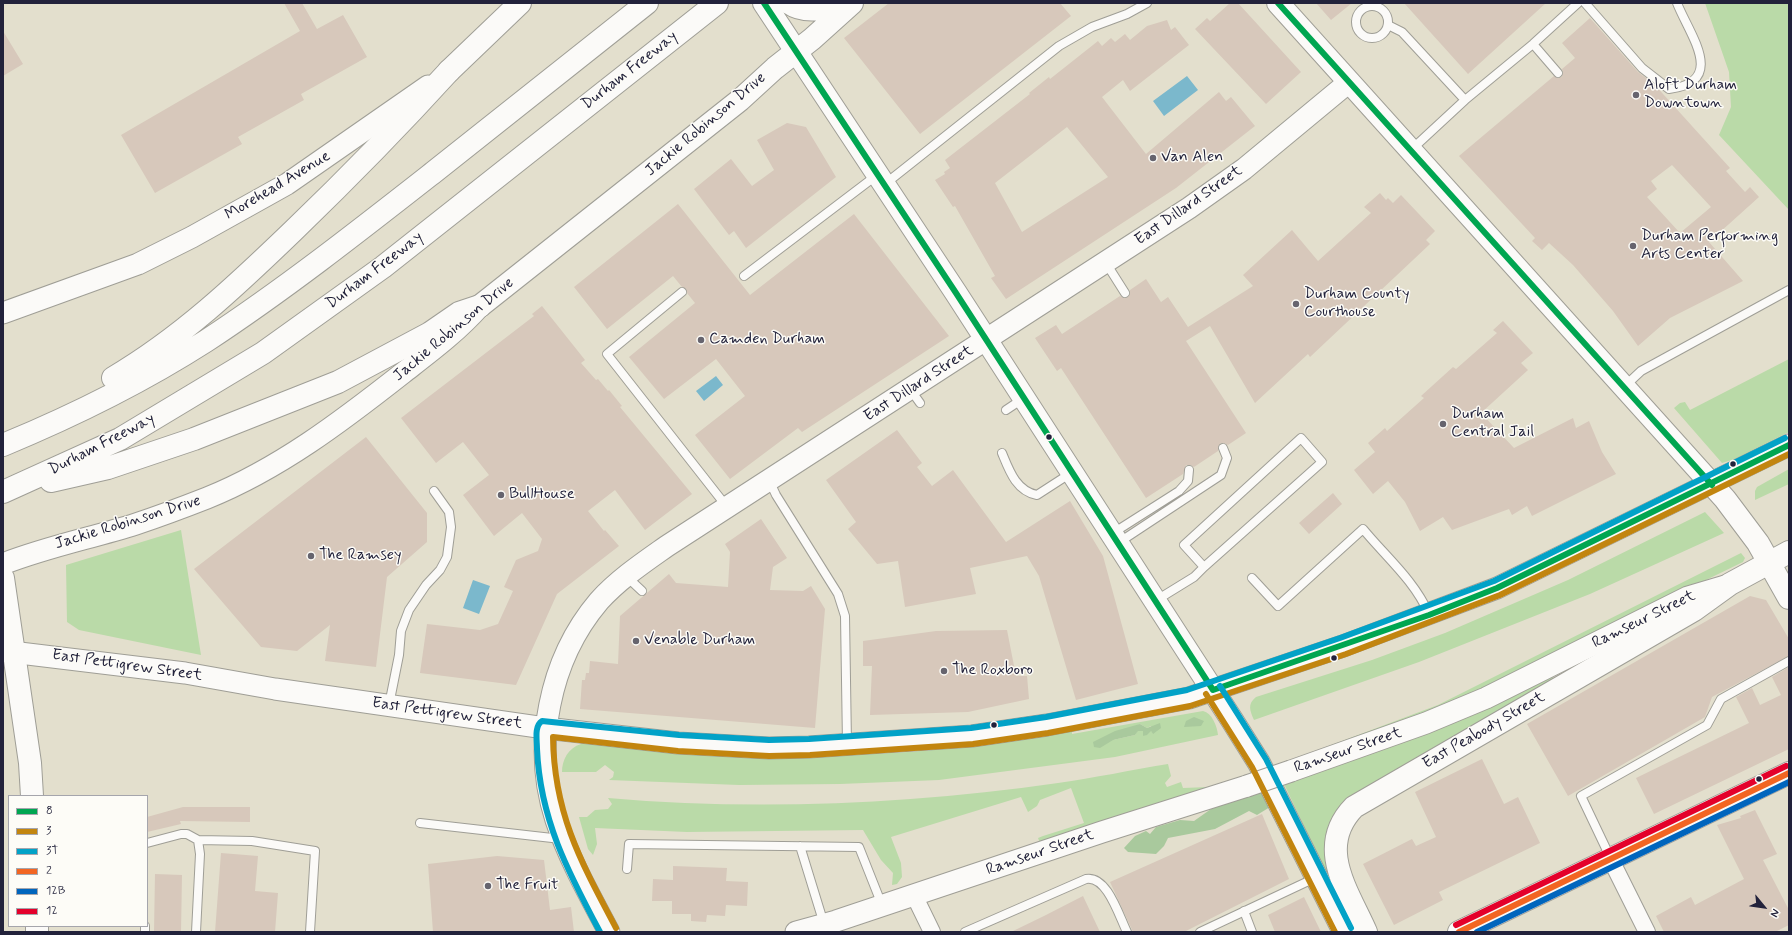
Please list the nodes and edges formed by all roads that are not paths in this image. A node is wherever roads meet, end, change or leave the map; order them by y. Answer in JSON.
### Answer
{"nodes":[{"id":1,"x":520,"y":3,"type":"edge"},
{"id":2,"x":647,"y":3,"type":"edge"},
{"id":3,"x":764,"y":3,"type":"edge"},
{"id":4,"x":789,"y":3,"type":"edge"},
{"id":5,"x":846,"y":3,"type":"edge"},
{"id":6,"x":852,"y":3,"type":"edge"},
{"id":7,"x":1146,"y":3,"type":"edge"},
{"id":8,"x":1278,"y":3,"type":"edge"},
{"id":9,"x":1578,"y":3,"type":"edge"},
{"id":10,"x":1585,"y":3,"type":"edge"},
{"id":11,"x":1677,"y":3,"type":"edge"},
{"id":12,"x":714,"y":5,"type":"edge"},
{"id":13,"x":1388,"y":25,"type":"junction"},
{"id":14,"x":1533,"y":44,"type":"junction"},
{"id":15,"x":795,"y":52,"type":"junction"},
{"id":16,"x":449,"y":71,"type":"junction"},
{"id":17,"x":1558,"y":73,"type":"dead end"},
{"id":18,"x":1349,"y":82,"type":"junction"},
{"id":19,"x":1465,"y":100,"type":"junction"},
{"id":20,"x":1410,"y":150,"type":"junction"},
{"id":21,"x":881,"y":179,"type":"junction"},
{"id":22,"x":1106,"y":263,"type":"junction"},
{"id":23,"x":744,"y":276,"type":"dead end"},
{"id":24,"x":1789,"y":290,"type":"edge"},
{"id":25,"x":682,"y":292,"type":"dead end"},
{"id":26,"x":1125,"y":293,"type":"dead end"},
{"id":27,"x":480,"y":306,"type":"junction"},
{"id":28,"x":3,"y":313,"type":"edge"},
{"id":29,"x":986,"y":340,"type":"junction"},
{"id":30,"x":1623,"y":388,"type":"junction"},
{"id":31,"x":1024,"y":398,"type":"junction"},
{"id":32,"x":1006,"y":410,"type":"dead end"},
{"id":33,"x":33,"y":433,"type":"junction"},
{"id":34,"x":3,"y":445,"type":"edge"},
{"id":35,"x":1789,"y":446,"type":"edge"},
{"id":36,"x":1223,"y":448,"type":"dead end"},
{"id":37,"x":1002,"y":453,"type":"dead end"},
{"id":38,"x":1189,"y":470,"type":"dead end"},
{"id":39,"x":1072,"y":473,"type":"junction"},
{"id":40,"x":769,"y":480,"type":"junction"},
{"id":41,"x":1712,"y":485,"type":"junction"},
{"id":42,"x":434,"y":491,"type":"dead end"},
{"id":43,"x":3,"y":492,"type":"edge"},
{"id":44,"x":728,"y":507,"type":"junction"},
{"id":45,"x":1154,"y":507,"type":"junction"},
{"id":46,"x":1160,"y":516,"type":"junction"},
{"id":47,"x":1114,"y":539,"type":"junction"},
{"id":48,"x":1789,"y":552,"type":"edge"},
{"id":49,"x":1770,"y":563,"type":"junction"},
{"id":50,"x":3,"y":564,"type":"edge"},
{"id":51,"x":1204,"y":567,"type":"junction"},
{"id":52,"x":626,"y":576,"type":"junction"},
{"id":53,"x":3,"y":578,"type":"edge"},
{"id":54,"x":1252,"y":578,"type":"dead end"},
{"id":55,"x":1730,"y":584,"type":"junction"},
{"id":56,"x":642,"y":591,"type":"dead end"},
{"id":57,"x":1789,"y":598,"type":"edge"},
{"id":58,"x":1154,"y":601,"type":"junction"},
{"id":59,"x":1429,"y":615,"type":"junction"},
{"id":60,"x":9,"y":651,"type":"edge"},
{"id":61,"x":1789,"y":661,"type":"edge"},
{"id":62,"x":1213,"y":690,"type":"junction"},
{"id":63,"x":388,"y":706,"type":"junction"},
{"id":64,"x":545,"y":728,"type":"junction"},
{"id":65,"x":846,"y":745,"type":"junction"},
{"id":66,"x":1789,"y":773,"type":"edge"},
{"id":67,"x":32,"y":795,"type":"edge"},
{"id":68,"x":420,"y":823,"type":"dead end"},
{"id":69,"x":564,"y":839,"type":"junction"},
{"id":70,"x":198,"y":840,"type":"junction"},
{"id":71,"x":148,"y":843,"type":"edge"},
{"id":72,"x":800,"y":846,"type":"junction"},
{"id":73,"x":1611,"y":860,"type":"junction"},
{"id":74,"x":627,"y":869,"type":"dead end"},
{"id":75,"x":1316,"y":878,"type":"junction"},
{"id":76,"x":914,"y":895,"type":"junction"},
{"id":77,"x":882,"y":905,"type":"junction"},
{"id":78,"x":1244,"y":912,"type":"junction"},
{"id":79,"x":824,"y":924,"type":"junction"},
{"id":80,"x":196,"y":932,"type":"edge"},
{"id":81,"x":310,"y":932,"type":"edge"},
{"id":82,"x":609,"y":932,"type":"edge"},
{"id":83,"x":796,"y":932,"type":"edge"},
{"id":84,"x":932,"y":932,"type":"edge"},
{"id":85,"x":965,"y":932,"type":"edge"},
{"id":86,"x":1127,"y":932,"type":"edge"},
{"id":87,"x":1200,"y":932,"type":"edge"},
{"id":88,"x":1252,"y":932,"type":"edge"},
{"id":89,"x":1344,"y":932,"type":"edge"},
{"id":90,"x":1366,"y":932,"type":"edge"},
{"id":91,"x":1459,"y":932,"type":"edge"},
{"id":92,"x":1647,"y":932,"type":"edge"}],
"edges":[{"from":1,"to":16,"type":"main road","name":"Morehead Avenue"},
{"from":2,"to":33,"type":"main road"},
{"from":3,"to":15,"type":"main road"},
{"from":4,"to":5,"type":"main road"},
{"from":6,"to":15,"type":"main road","name":"Jackie Robinson Drive"},
{"from":7,"to":21,"type":"lane"},
{"from":8,"to":18,"type":"main road"},
{"from":9,"to":14,"type":"lane"},
{"from":10,"to":11,"type":"lane"},
{"from":12,"to":43,"type":"main road","name":"Durham Freeway"},
{"from":13,"to":13,"type":"lane"},
{"from":13,"to":19,"type":"lane"},
{"from":14,"to":17,"type":"lane"},
{"from":14,"to":19,"type":"lane"},
{"from":15,"to":21,"type":"main road"},
{"from":15,"to":27,"type":"main road","name":"Jackie Robinson Drive"},
{"from":16,"to":28,"type":"street","name":"Morehead Avenue"},
{"from":16,"to":33,"type":"main road"},
{"from":18,"to":20,"type":"main road"},
{"from":18,"to":22,"type":"street","name":"East Dillard Street"},
{"from":19,"to":20,"type":"lane"},
{"from":20,"to":30,"type":"main road"},
{"from":21,"to":23,"type":"lane"},
{"from":21,"to":29,"type":"main road"},
{"from":22,"to":26,"type":"lane"},
{"from":22,"to":29,"type":"street","name":"East Dillard Street"},
{"from":24,"to":30,"type":"lane"},
{"from":25,"to":44,"type":"lane"},
{"from":27,"to":43,"type":"main road"},
{"from":27,"to":50,"type":"street","name":"Jackie Robinson Drive"},
{"from":29,"to":31,"type":"main road"},
{"from":29,"to":40,"type":"street","name":"East Dillard Street"},
{"from":30,"to":41,"type":"main road"},
{"from":31,"to":32,"type":"lane"},
{"from":31,"to":39,"type":"main road"},
{"from":33,"to":34,"type":"main road"},
{"from":35,"to":41,"type":"street","name":"East Pettigrew Street"},
{"from":36,"to":46,"type":"lane"},
{"from":37,"to":39,"type":"lane"},
{"from":38,"to":45,"type":"lane"},
{"from":39,"to":47,"type":"main road"},
{"from":40,"to":44,"type":"street","name":"East Dillard Street"},
{"from":40,"to":65,"type":"lane"},
{"from":41,"to":49,"type":"main road"},
{"from":41,"to":59,"type":"street","name":"East Pettigrew Street"},
{"from":42,"to":63,"type":"lane"},
{"from":44,"to":52,"type":"street","name":"East Dillard Street"},
{"from":45,"to":46,"type":"lane"},
{"from":45,"to":47,"type":"lane"},
{"from":46,"to":47,"type":"lane"},
{"from":47,"to":58,"type":"main road"},
{"from":48,"to":49,"type":"main road","name":"Ramseur Street"},
{"from":49,"to":55,"type":"main road","name":"Ramseur Street"},
{"from":49,"to":57,"type":"main road"},
{"from":51,"to":51,"type":"lane"},
{"from":51,"to":58,"type":"lane"},
{"from":52,"to":56,"type":"lane"},
{"from":52,"to":64,"type":"street","name":"East Dillard Street"},
{"from":53,"to":60,"type":"main road"},
{"from":54,"to":59,"type":"lane"},
{"from":55,"to":76,"type":"street","name":"Ramseur Street","bridge":true},
{"from":55,"to":90,"type":"main road","name":"East Peabody Street"},
{"from":58,"to":62,"type":"main road"},
{"from":59,"to":62,"type":"street","name":"East Pettigrew Street"},
{"from":60,"to":63,"type":"street","name":"East Pettigrew Street"},
{"from":60,"to":67,"type":"main road"},
{"from":61,"to":73,"type":"lane"},
{"from":62,"to":65,"type":"street","name":"East Pettigrew Street"},
{"from":62,"to":75,"type":"main road"},
{"from":63,"to":64,"type":"street","name":"East Pettigrew Street"},
{"from":64,"to":65,"type":"street","name":"East Pettigrew Street"},
{"from":64,"to":69,"type":"street","name":"East Dillard Street"},
{"from":66,"to":73,"type":"main road"},
{"from":68,"to":69,"type":"lane"},
{"from":69,"to":82,"type":"street","name":"East Dillard Street"},
{"from":70,"to":71,"type":"lane"},
{"from":70,"to":80,"type":"lane"},
{"from":70,"to":81,"type":"lane"},
{"from":72,"to":74,"type":"lane"},
{"from":72,"to":77,"type":"lane"},
{"from":72,"to":79,"type":"lane"},
{"from":73,"to":91,"type":"main road"},
{"from":73,"to":92,"type":"street"},
{"from":75,"to":78,"type":"lane"},
{"from":75,"to":89,"type":"main road"},
{"from":76,"to":77,"type":"street","name":"Ramseur Street"},
{"from":76,"to":84,"type":"street"},
{"from":77,"to":79,"type":"street","name":"Ramseur Street"},
{"from":78,"to":87,"type":"lane"},
{"from":78,"to":88,"type":"lane"},
{"from":79,"to":83,"type":"street","name":"Ramseur Street"},
{"from":85,"to":86,"type":"lane"}]}
